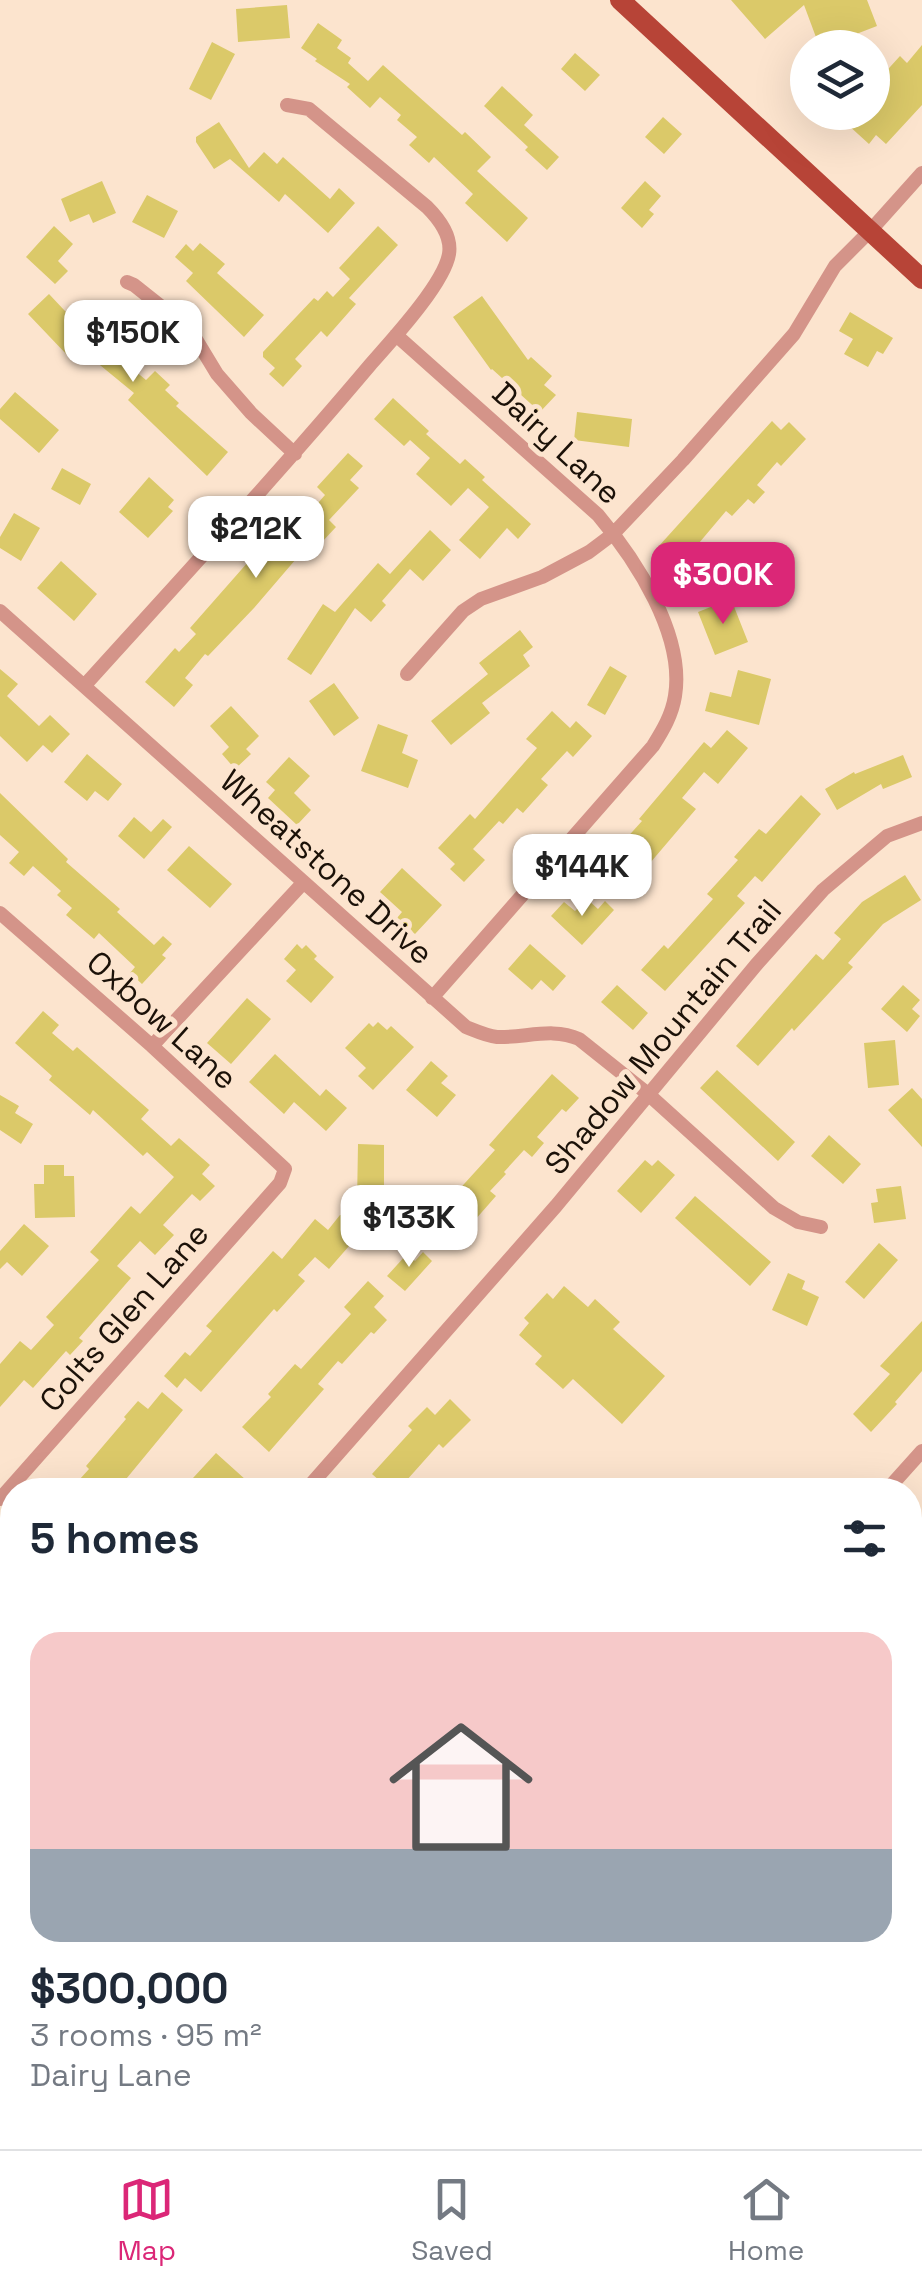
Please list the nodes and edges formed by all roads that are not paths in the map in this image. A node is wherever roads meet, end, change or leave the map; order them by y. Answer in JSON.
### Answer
{"nodes":[{"id":1,"x":620,"y":0,"type":"edge"},
{"id":2,"x":287,"y":105,"type":"dead end"},
{"id":3,"x":922,"y":173,"type":"edge"},
{"id":4,"x":870,"y":232,"type":"junction"},
{"id":5,"x":922,"y":279,"type":"edge"},
{"id":6,"x":127,"y":282,"type":"dead end"},
{"id":7,"x":396,"y":335,"type":"junction"},
{"id":8,"x":295,"y":454,"type":"junction"},
{"id":9,"x":614,"y":534,"type":"junction"},
{"id":10,"x":0,"y":611,"type":"edge"},
{"id":11,"x":408,"y":674,"type":"dead end"},
{"id":12,"x":86,"y":686,"type":"junction"},
{"id":13,"x":922,"y":823,"type":"edge"},
{"id":14,"x":303,"y":883,"type":"junction"},
{"id":15,"x":0,"y":913,"type":"edge"},
{"id":16,"x":432,"y":998,"type":"junction"},
{"id":17,"x":152,"y":1046,"type":"junction"},
{"id":18,"x":648,"y":1094,"type":"junction"},
{"id":19,"x":285,"y":1169,"type":"joint"},
{"id":20,"x":820,"y":1227,"type":"dead end"},
{"id":21,"x":922,"y":1451,"type":"edge"},
{"id":22,"x":19,"y":1478,"type":"edge"},
{"id":23,"x":317,"y":1478,"type":"edge"},
{"id":24,"x":898,"y":1478,"type":"edge"}],
"edges":[{"from":1,"to":4,"type":"main road"},
{"from":2,"to":7,"type":"street"},
{"from":3,"to":4,"type":"street"},
{"from":4,"to":5,"type":"main road"},
{"from":4,"to":9,"type":"street"},
{"from":6,"to":8,"type":"street"},
{"from":7,"to":8,"type":"street"},
{"from":7,"to":9,"type":"street","name":"Dairy Lane"},
{"from":8,"to":12,"type":"street"},
{"from":9,"to":11,"type":"street"},
{"from":9,"to":16,"type":"street","name":"Dairy Lane"},
{"from":10,"to":12,"type":"street","name":"Wheatstone Drive"},
{"from":12,"to":14,"type":"street","name":"Wheatstone Drive"},
{"from":13,"to":18,"type":"street","name":"Shadow Mountain Trail"},
{"from":14,"to":16,"type":"street","name":"Wheatstone Drive"},
{"from":14,"to":17,"type":"street"},
{"from":15,"to":17,"type":"street","name":"Oxbow Lane"},
{"from":16,"to":18,"type":"street","name":"Wheatstone Drive"},
{"from":17,"to":19,"type":"street","name":"Oxbow Lane"},
{"from":18,"to":20,"type":"street","name":"Wheatstone Drive"},
{"from":18,"to":23,"type":"street","name":"Shadow Mountain Trail"},
{"from":19,"to":22,"type":"street","name":"Colts Glen Lane"},
{"from":21,"to":24,"type":"street"}]}
